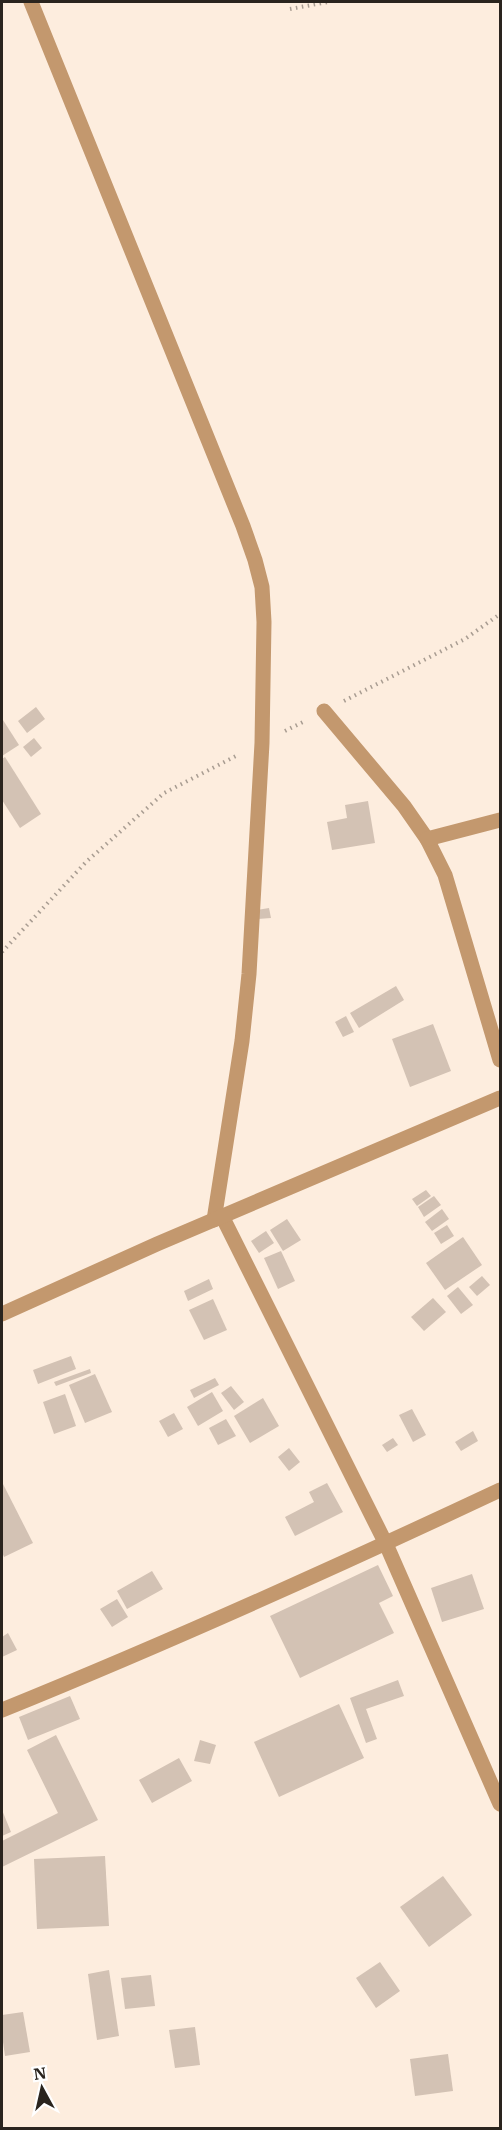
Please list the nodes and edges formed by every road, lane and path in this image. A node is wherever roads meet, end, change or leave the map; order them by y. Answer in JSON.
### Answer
{"nodes":[{"id":1,"x":31,"y":2,"type":"edge"},
{"id":2,"x":328,"y":2,"type":"edge"},
{"id":3,"x":290,"y":9,"type":"dead end"},
{"id":4,"x":324,"y":711,"type":"dead end"},
{"id":5,"x":501,"y":820,"type":"edge"},
{"id":6,"x":427,"y":839,"type":"junction"},
{"id":7,"x":501,"y":1060,"type":"edge"},
{"id":8,"x":501,"y":1098,"type":"edge"},
{"id":9,"x":218,"y":1218,"type":"junction"},
{"id":10,"x":2,"y":1314,"type":"edge"},
{"id":11,"x":501,"y":1490,"type":"edge"},
{"id":12,"x":386,"y":1544,"type":"junction"},
{"id":13,"x":2,"y":1710,"type":"edge"},
{"id":14,"x":501,"y":1804,"type":"edge"}],
"edges":[{"from":1,"to":9,"type":"street"},
{"from":2,"to":3,"type":"path"},
{"from":4,"to":6,"type":"street"},
{"from":5,"to":6,"type":"street"},
{"from":6,"to":7,"type":"street"},
{"from":8,"to":9,"type":"street"},
{"from":9,"to":10,"type":"street"},
{"from":9,"to":12,"type":"street"},
{"from":11,"to":12,"type":"street"},
{"from":12,"to":13,"type":"street"},
{"from":12,"to":14,"type":"street"}]}
